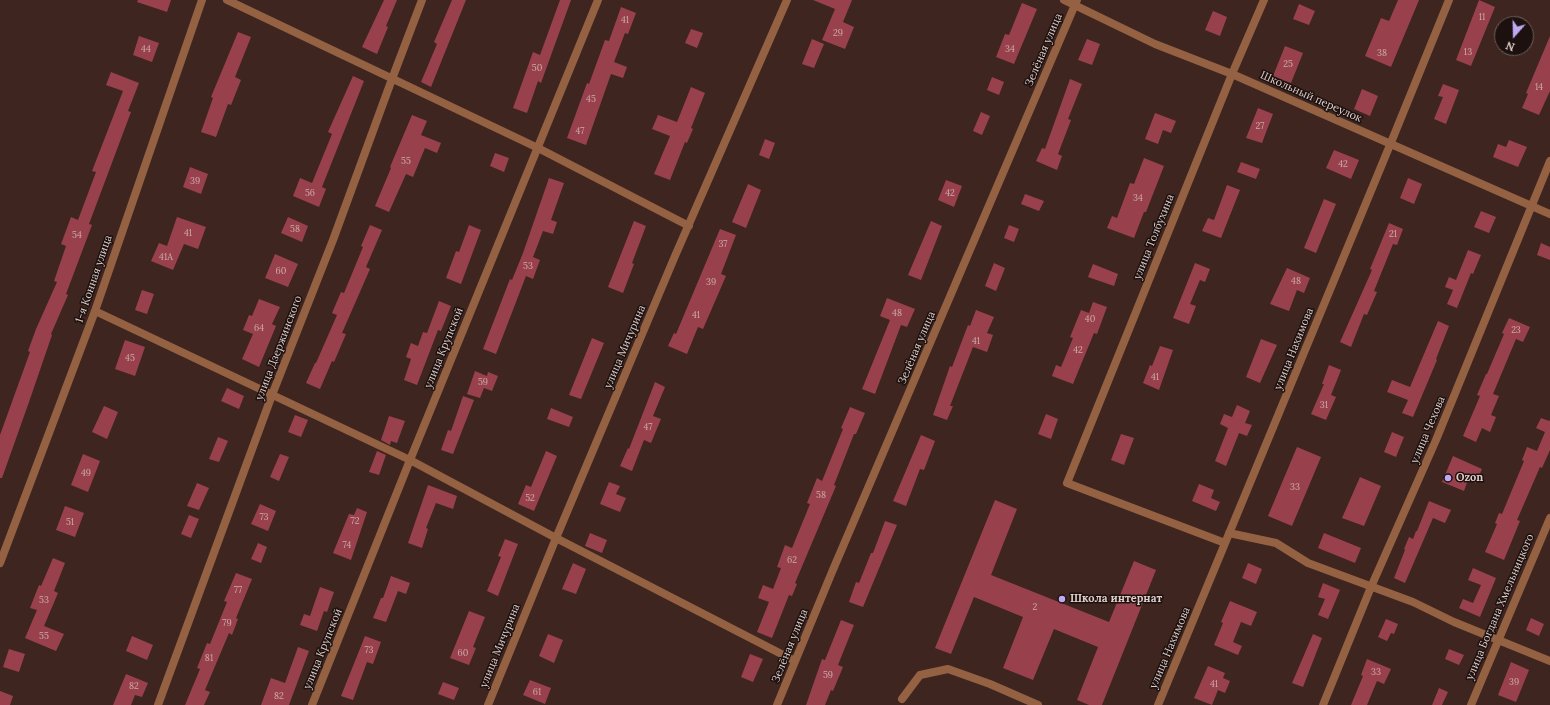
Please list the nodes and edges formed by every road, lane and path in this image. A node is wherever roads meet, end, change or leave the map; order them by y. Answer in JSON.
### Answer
{"nodes":[{"id":1,"x":202,"y":0,"type":"edge"},
{"id":2,"x":227,"y":0,"type":"edge"},
{"id":3,"x":422,"y":0,"type":"edge"},
{"id":4,"x":598,"y":0,"type":"edge"},
{"id":5,"x":787,"y":0,"type":"edge"},
{"id":6,"x":1064,"y":0,"type":"edge"},
{"id":7,"x":1264,"y":0,"type":"edge"},
{"id":8,"x":1449,"y":0,"type":"edge"},
{"id":9,"x":1076,"y":3,"type":"edge"},
{"id":10,"x":1232,"y":74,"type":"junction"},
{"id":11,"x":392,"y":79,"type":"junction"},
{"id":12,"x":1390,"y":145,"type":"junction"},
{"id":13,"x":538,"y":148,"type":"junction"},
{"id":14,"x":1550,"y":161,"type":"edge"},
{"id":15,"x":1531,"y":207,"type":"junction"},
{"id":16,"x":1550,"y":214,"type":"edge"},
{"id":17,"x":689,"y":226,"type":"junction"},
{"id":18,"x":95,"y":311,"type":"junction"},
{"id":19,"x":272,"y":395,"type":"junction"},
{"id":20,"x":410,"y":460,"type":"junction"},
{"id":21,"x":1550,"y":518,"type":"edge"},
{"id":22,"x":1229,"y":533,"type":"junction"},
{"id":23,"x":556,"y":538,"type":"junction"},
{"id":24,"x":1225,"y":544,"type":"junction"},
{"id":25,"x":0,"y":563,"type":"edge"},
{"id":26,"x":1371,"y":587,"type":"junction"},
{"id":27,"x":1499,"y":639,"type":"junction"},
{"id":28,"x":795,"y":661,"type":"junction"},
{"id":29,"x":1550,"y":661,"type":"edge"},
{"id":30,"x":902,"y":699,"type":"dead end"},
{"id":31,"x":158,"y":705,"type":"edge"},
{"id":32,"x":312,"y":705,"type":"edge"},
{"id":33,"x":488,"y":705,"type":"edge"},
{"id":34,"x":777,"y":705,"type":"edge"},
{"id":35,"x":1038,"y":705,"type":"edge"},
{"id":36,"x":1158,"y":705,"type":"edge"},
{"id":37,"x":1323,"y":705,"type":"edge"},
{"id":38,"x":1471,"y":705,"type":"edge"}],
"edges":[{"from":1,"to":18,"type":"street","name":"1-я Конная улица"},
{"from":2,"to":11,"type":"street"},
{"from":3,"to":11,"type":"street","name":"улица Дзержинского"},
{"from":4,"to":13,"type":"street","name":"улица Крупской"},
{"from":5,"to":17,"type":"street","name":"улица Мичурина"},
{"from":6,"to":9,"type":"street","name":"Школьный переулок"},
{"from":7,"to":10,"type":"street","name":"улица Толбухина"},
{"from":8,"to":12,"type":"street","name":"улица Нахимова"},
{"from":9,"to":10,"type":"street","name":"Школьный переулок"},
{"from":9,"to":28,"type":"street","name":"Зелёная улица"},
{"from":10,"to":12,"type":"street","name":"Школьный переулок"},
{"from":10,"to":24,"type":"street","name":"улица Толбухина"},
{"from":11,"to":13,"type":"street"},
{"from":11,"to":19,"type":"street","name":"улица Дзержинского"},
{"from":12,"to":15,"type":"street","name":"Школьный переулок"},
{"from":12,"to":22,"type":"street","name":"улица Нахимова"},
{"from":13,"to":17,"type":"street"},
{"from":13,"to":20,"type":"street","name":"улица Крупской"},
{"from":14,"to":15,"type":"street","name":"улица Чехова"},
{"from":15,"to":16,"type":"street","name":"Школьный переулок"},
{"from":15,"to":26,"type":"street","name":"улица Чехова"},
{"from":17,"to":23,"type":"street","name":"улица Мичурина"},
{"from":18,"to":19,"type":"street"},
{"from":18,"to":25,"type":"street","name":"1-я Конная улица"},
{"from":19,"to":20,"type":"street"},
{"from":19,"to":31,"type":"street","name":"улица Дзержинского"},
{"from":20,"to":23,"type":"street"},
{"from":20,"to":32,"type":"street","name":"улица Крупской"},
{"from":21,"to":27,"type":"street","name":"улица Богдана Хмельницкого"},
{"from":22,"to":24,"type":"street","name":"улица Нахимова"},
{"from":22,"to":26,"type":"street"},
{"from":23,"to":28,"type":"street"},
{"from":23,"to":33,"type":"street","name":"улица Мичурина"},
{"from":24,"to":36,"type":"street","name":"улица Нахимова"},
{"from":26,"to":27,"type":"street"},
{"from":26,"to":37,"type":"street","name":"улица Чехова"},
{"from":27,"to":29,"type":"street"},
{"from":27,"to":38,"type":"street","name":"улица Богдана Хмельницкого"},
{"from":28,"to":34,"type":"street","name":"Зелёная улица"},
{"from":30,"to":35,"type":"street"}]}
